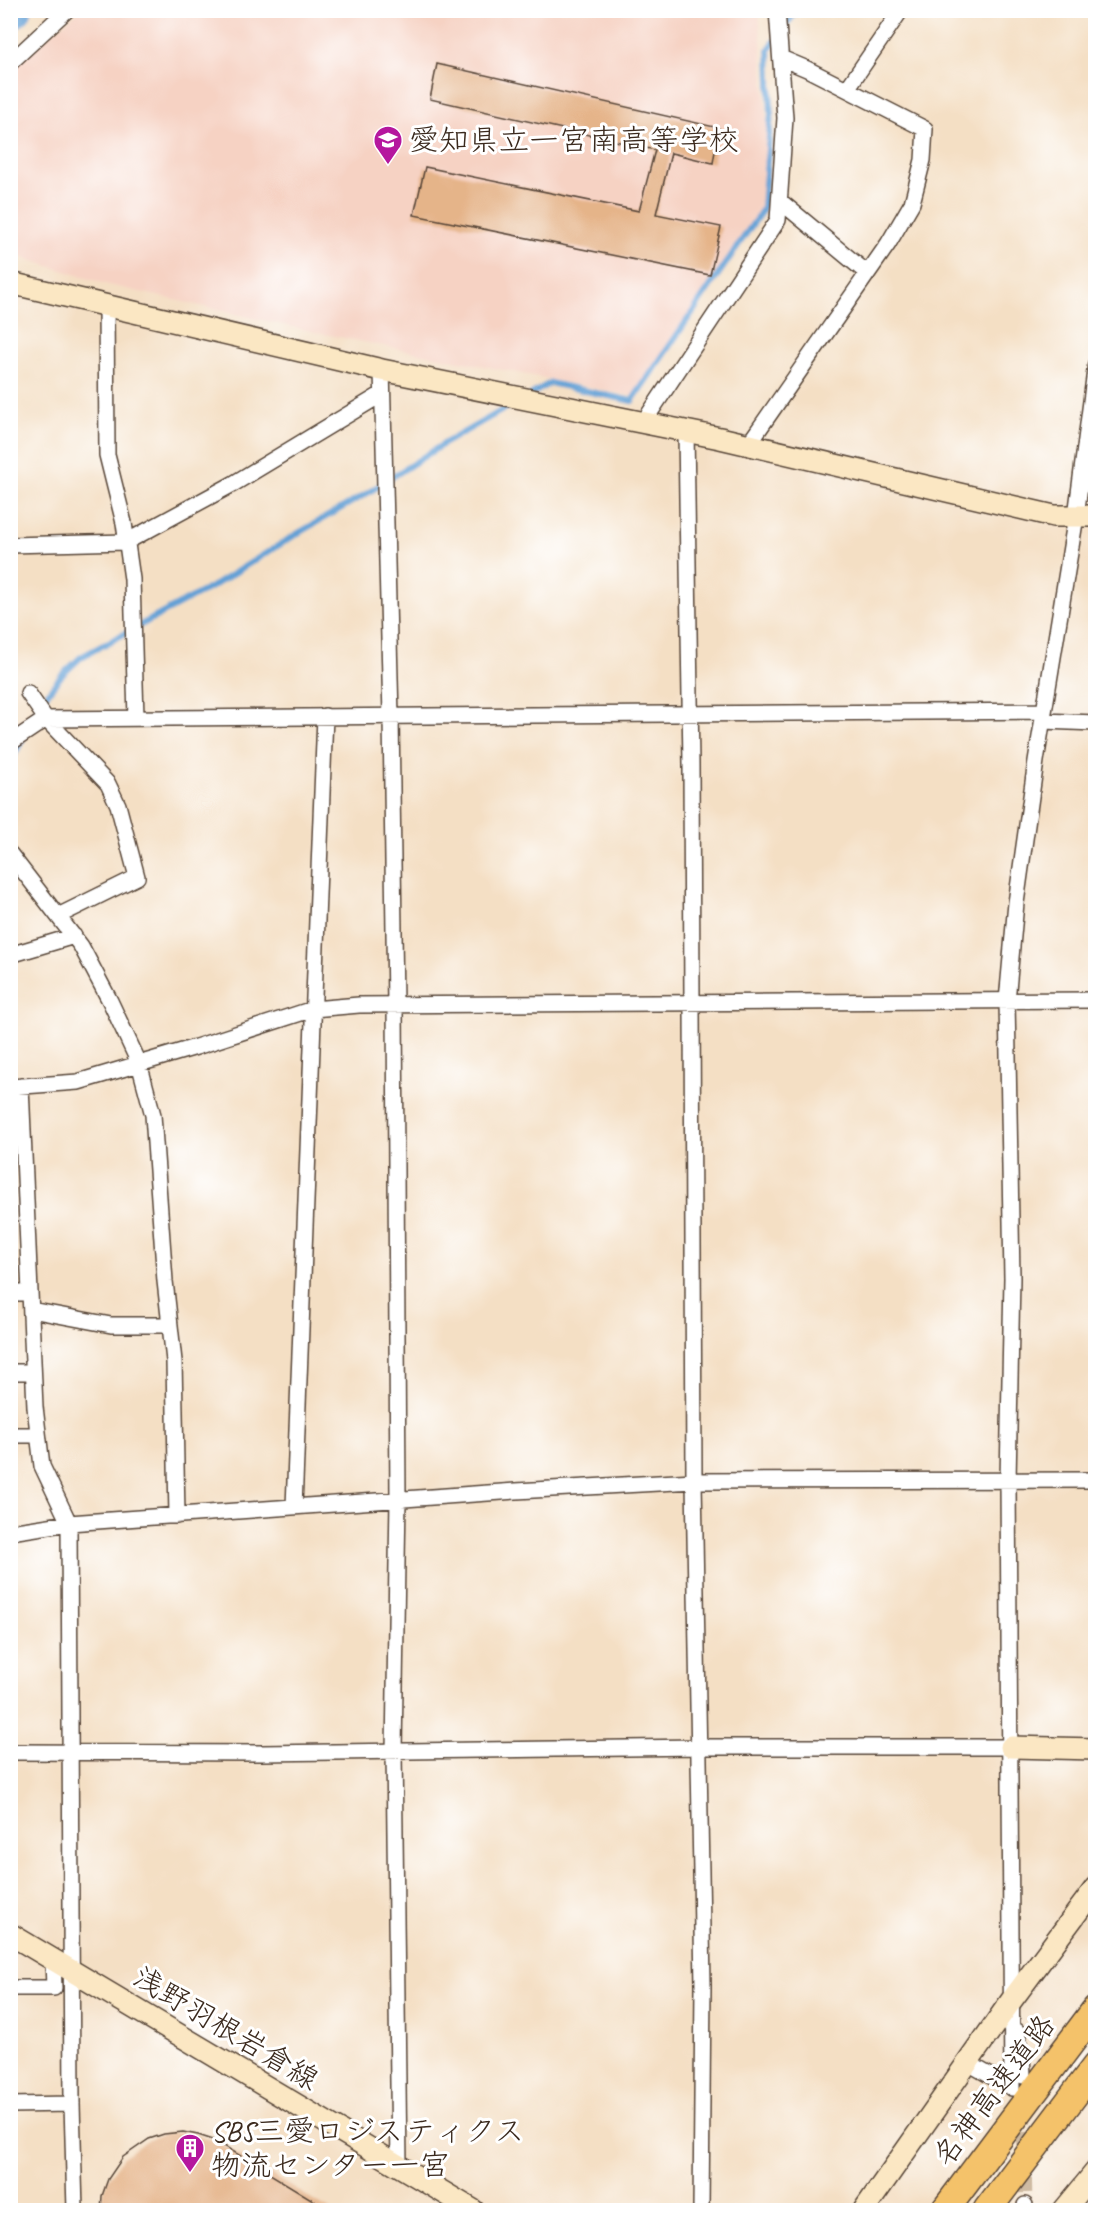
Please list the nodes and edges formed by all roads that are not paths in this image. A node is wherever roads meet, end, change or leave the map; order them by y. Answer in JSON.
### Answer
{"nodes":[{"id":1,"x":67,"y":10,"type":"edge"},
{"id":2,"x":777,"y":10,"type":"edge"},
{"id":3,"x":901,"y":10,"type":"edge"},
{"id":4,"x":781,"y":58,"type":"junction"},
{"id":5,"x":10,"y":63,"type":"edge"},
{"id":6,"x":847,"y":89,"type":"junction"},
{"id":7,"x":780,"y":201,"type":"junction"},
{"id":8,"x":867,"y":273,"type":"junction"},
{"id":9,"x":10,"y":283,"type":"edge"},
{"id":10,"x":106,"y":304,"type":"junction"},
{"id":11,"x":1095,"y":363,"type":"edge"},
{"id":12,"x":382,"y":370,"type":"junction"},
{"id":13,"x":382,"y":394,"type":"junction"},
{"id":14,"x":1093,"y":400,"type":"edge"},
{"id":15,"x":643,"y":423,"type":"junction"},
{"id":16,"x":686,"y":432,"type":"junction"},
{"id":17,"x":748,"y":445,"type":"junction"},
{"id":18,"x":1086,"y":516,"type":"edge"},
{"id":19,"x":126,"y":542,"type":"junction"},
{"id":20,"x":10,"y":545,"type":"edge"},
{"id":21,"x":28,"y":693,"type":"dead end"},
{"id":22,"x":690,"y":714,"type":"junction"},
{"id":23,"x":325,"y":716,"type":"junction"},
{"id":24,"x":391,"y":716,"type":"junction"},
{"id":25,"x":1043,"y":716,"type":"junction"},
{"id":26,"x":136,"y":718,"type":"junction"},
{"id":27,"x":45,"y":719,"type":"junction"},
{"id":28,"x":1095,"y":723,"type":"edge"},
{"id":29,"x":10,"y":743,"type":"edge"},
{"id":30,"x":10,"y":854,"type":"edge"},
{"id":31,"x":58,"y":916,"type":"junction"},
{"id":32,"x":74,"y":936,"type":"junction"},
{"id":33,"x":10,"y":955,"type":"edge"},
{"id":34,"x":1095,"y":1000,"type":"edge"},
{"id":35,"x":1007,"y":1001,"type":"junction"},
{"id":36,"x":691,"y":1003,"type":"junction"},
{"id":37,"x":394,"y":1004,"type":"junction"},
{"id":38,"x":313,"y":1009,"type":"junction"},
{"id":39,"x":139,"y":1063,"type":"junction"},
{"id":40,"x":16,"y":1087,"type":"edge"},
{"id":41,"x":18,"y":1174,"type":"edge"},
{"id":42,"x":10,"y":1293,"type":"edge"},
{"id":43,"x":30,"y":1293,"type":"junction"},
{"id":44,"x":31,"y":1310,"type":"junction"},
{"id":45,"x":170,"y":1325,"type":"junction"},
{"id":46,"x":10,"y":1372,"type":"edge"},
{"id":47,"x":33,"y":1372,"type":"junction"},
{"id":48,"x":38,"y":1434,"type":"junction"},
{"id":49,"x":10,"y":1435,"type":"edge"},
{"id":50,"x":1008,"y":1480,"type":"junction"},
{"id":51,"x":1095,"y":1480,"type":"edge"},
{"id":52,"x":694,"y":1481,"type":"junction"},
{"id":53,"x":398,"y":1499,"type":"junction"},
{"id":54,"x":294,"y":1507,"type":"junction"},
{"id":55,"x":177,"y":1516,"type":"junction"},
{"id":56,"x":69,"y":1523,"type":"junction"},
{"id":57,"x":10,"y":1532,"type":"edge"},
{"id":58,"x":699,"y":1747,"type":"junction"},
{"id":59,"x":1011,"y":1747,"type":"junction"},
{"id":60,"x":1095,"y":1749,"type":"edge"},
{"id":61,"x":394,"y":1751,"type":"junction"},
{"id":62,"x":10,"y":1752,"type":"edge"},
{"id":63,"x":71,"y":1752,"type":"junction"},
{"id":64,"x":1095,"y":1887,"type":"edge"},
{"id":65,"x":10,"y":1934,"type":"edge"},
{"id":66,"x":62,"y":1965,"type":"junction"},
{"id":67,"x":10,"y":1988,"type":"edge"},
{"id":68,"x":1011,"y":2001,"type":"junction"},
{"id":69,"x":1095,"y":2009,"type":"edge"},
{"id":70,"x":968,"y":2063,"type":"junction"},
{"id":71,"x":1095,"y":2066,"type":"edge"},
{"id":72,"x":1023,"y":2076,"type":"dead end"},
{"id":73,"x":10,"y":2104,"type":"edge"},
{"id":74,"x":72,"y":2104,"type":"junction"},
{"id":75,"x":399,"y":2166,"type":"junction"},
{"id":76,"x":1095,"y":2171,"type":"edge"},
{"id":77,"x":75,"y":2211,"type":"edge"},
{"id":78,"x":472,"y":2211,"type":"edge"},
{"id":79,"x":702,"y":2211,"type":"edge"},
{"id":80,"x":864,"y":2211,"type":"edge"},
{"id":81,"x":945,"y":2211,"type":"edge"},
{"id":82,"x":987,"y":2211,"type":"edge"},
{"id":83,"x":1064,"y":2211,"type":"edge"}],
"edges":[{"from":1,"to":5,"type":"street"},
{"from":2,"to":4,"type":"street"},
{"from":3,"to":6,"type":"street"},
{"from":4,"to":6,"type":"street"},
{"from":4,"to":7,"type":"street"},
{"from":6,"to":8,"type":"street"},
{"from":7,"to":8,"type":"street"},
{"from":7,"to":15,"type":"street"},
{"from":8,"to":17,"type":"street"},
{"from":9,"to":10,"type":"street"},
{"from":10,"to":12,"type":"street"},
{"from":10,"to":19,"type":"street"},
{"from":11,"to":14,"type":"street"},
{"from":12,"to":13,"type":"street"},
{"from":12,"to":15,"type":"street"},
{"from":13,"to":19,"type":"street"},
{"from":13,"to":24,"type":"street"},
{"from":14,"to":18,"type":"street"},
{"from":15,"to":16,"type":"street"},
{"from":16,"to":17,"type":"street"},
{"from":16,"to":22,"type":"street"},
{"from":17,"to":18,"type":"street"},
{"from":18,"to":25,"type":"street"},
{"from":19,"to":20,"type":"street"},
{"from":19,"to":26,"type":"street"},
{"from":21,"to":27,"type":"street"},
{"from":22,"to":24,"type":"street"},
{"from":22,"to":25,"type":"street"},
{"from":22,"to":36,"type":"street"},
{"from":23,"to":24,"type":"street"},
{"from":23,"to":26,"type":"street"},
{"from":23,"to":38,"type":"street"},
{"from":24,"to":37,"type":"street"},
{"from":25,"to":28,"type":"street"},
{"from":25,"to":35,"type":"street"},
{"from":26,"to":27,"type":"street"},
{"from":27,"to":29,"type":"street"},
{"from":27,"to":31,"type":"street"},
{"from":30,"to":31,"type":"street"},
{"from":31,"to":32,"type":"street"},
{"from":32,"to":33,"type":"street"},
{"from":32,"to":39,"type":"street"},
{"from":34,"to":35,"type":"street"},
{"from":35,"to":36,"type":"street"},
{"from":35,"to":50,"type":"street"},
{"from":36,"to":37,"type":"street"},
{"from":36,"to":52,"type":"street"},
{"from":37,"to":38,"type":"street"},
{"from":37,"to":53,"type":"street"},
{"from":38,"to":39,"type":"street"},
{"from":38,"to":54,"type":"street"},
{"from":39,"to":40,"type":"street"},
{"from":39,"to":45,"type":"street"},
{"from":40,"to":41,"type":"street"},
{"from":41,"to":43,"type":"street"},
{"from":42,"to":43,"type":"street"},
{"from":43,"to":44,"type":"street"},
{"from":44,"to":45,"type":"street"},
{"from":44,"to":47,"type":"street"},
{"from":45,"to":55,"type":"street"},
{"from":46,"to":47,"type":"street"},
{"from":47,"to":48,"type":"street"},
{"from":48,"to":49,"type":"street"},
{"from":48,"to":56,"type":"street"},
{"from":50,"to":51,"type":"street"},
{"from":50,"to":52,"type":"street"},
{"from":50,"to":59,"type":"street"},
{"from":52,"to":53,"type":"street"},
{"from":52,"to":58,"type":"street"},
{"from":53,"to":54,"type":"street"},
{"from":53,"to":61,"type":"street"},
{"from":54,"to":55,"type":"street"},
{"from":55,"to":56,"type":"street"},
{"from":56,"to":57,"type":"street"},
{"from":56,"to":63,"type":"street"},
{"from":58,"to":59,"type":"street"},
{"from":58,"to":61,"type":"street"},
{"from":58,"to":79,"type":"street"},
{"from":59,"to":60,"type":"street"},
{"from":59,"to":68,"type":"street"},
{"from":61,"to":63,"type":"street"},
{"from":61,"to":75,"type":"street"},
{"from":62,"to":63,"type":"street"},
{"from":63,"to":66,"type":"street"},
{"from":64,"to":68,"type":"street"},
{"from":65,"to":66,"type":"street","name":"浅野羽根岩倉線"},
{"from":66,"to":67,"type":"street"},
{"from":66,"to":74,"type":"street"},
{"from":66,"to":75,"type":"street","name":"浅野羽根岩倉線"},
{"from":68,"to":70,"type":"street"},
{"from":68,"to":70,"type":"street"},
{"from":68,"to":72,"type":"street"},
{"from":69,"to":81,"type":"highway","name":"名神高速道路"},
{"from":70,"to":80,"type":"street"},
{"from":71,"to":82,"type":"highway"},
{"from":73,"to":74,"type":"street"},
{"from":74,"to":77,"type":"street"},
{"from":75,"to":78,"type":"street","name":"浅野羽根岩倉線"},
{"from":76,"to":83,"type":"street"}]}
